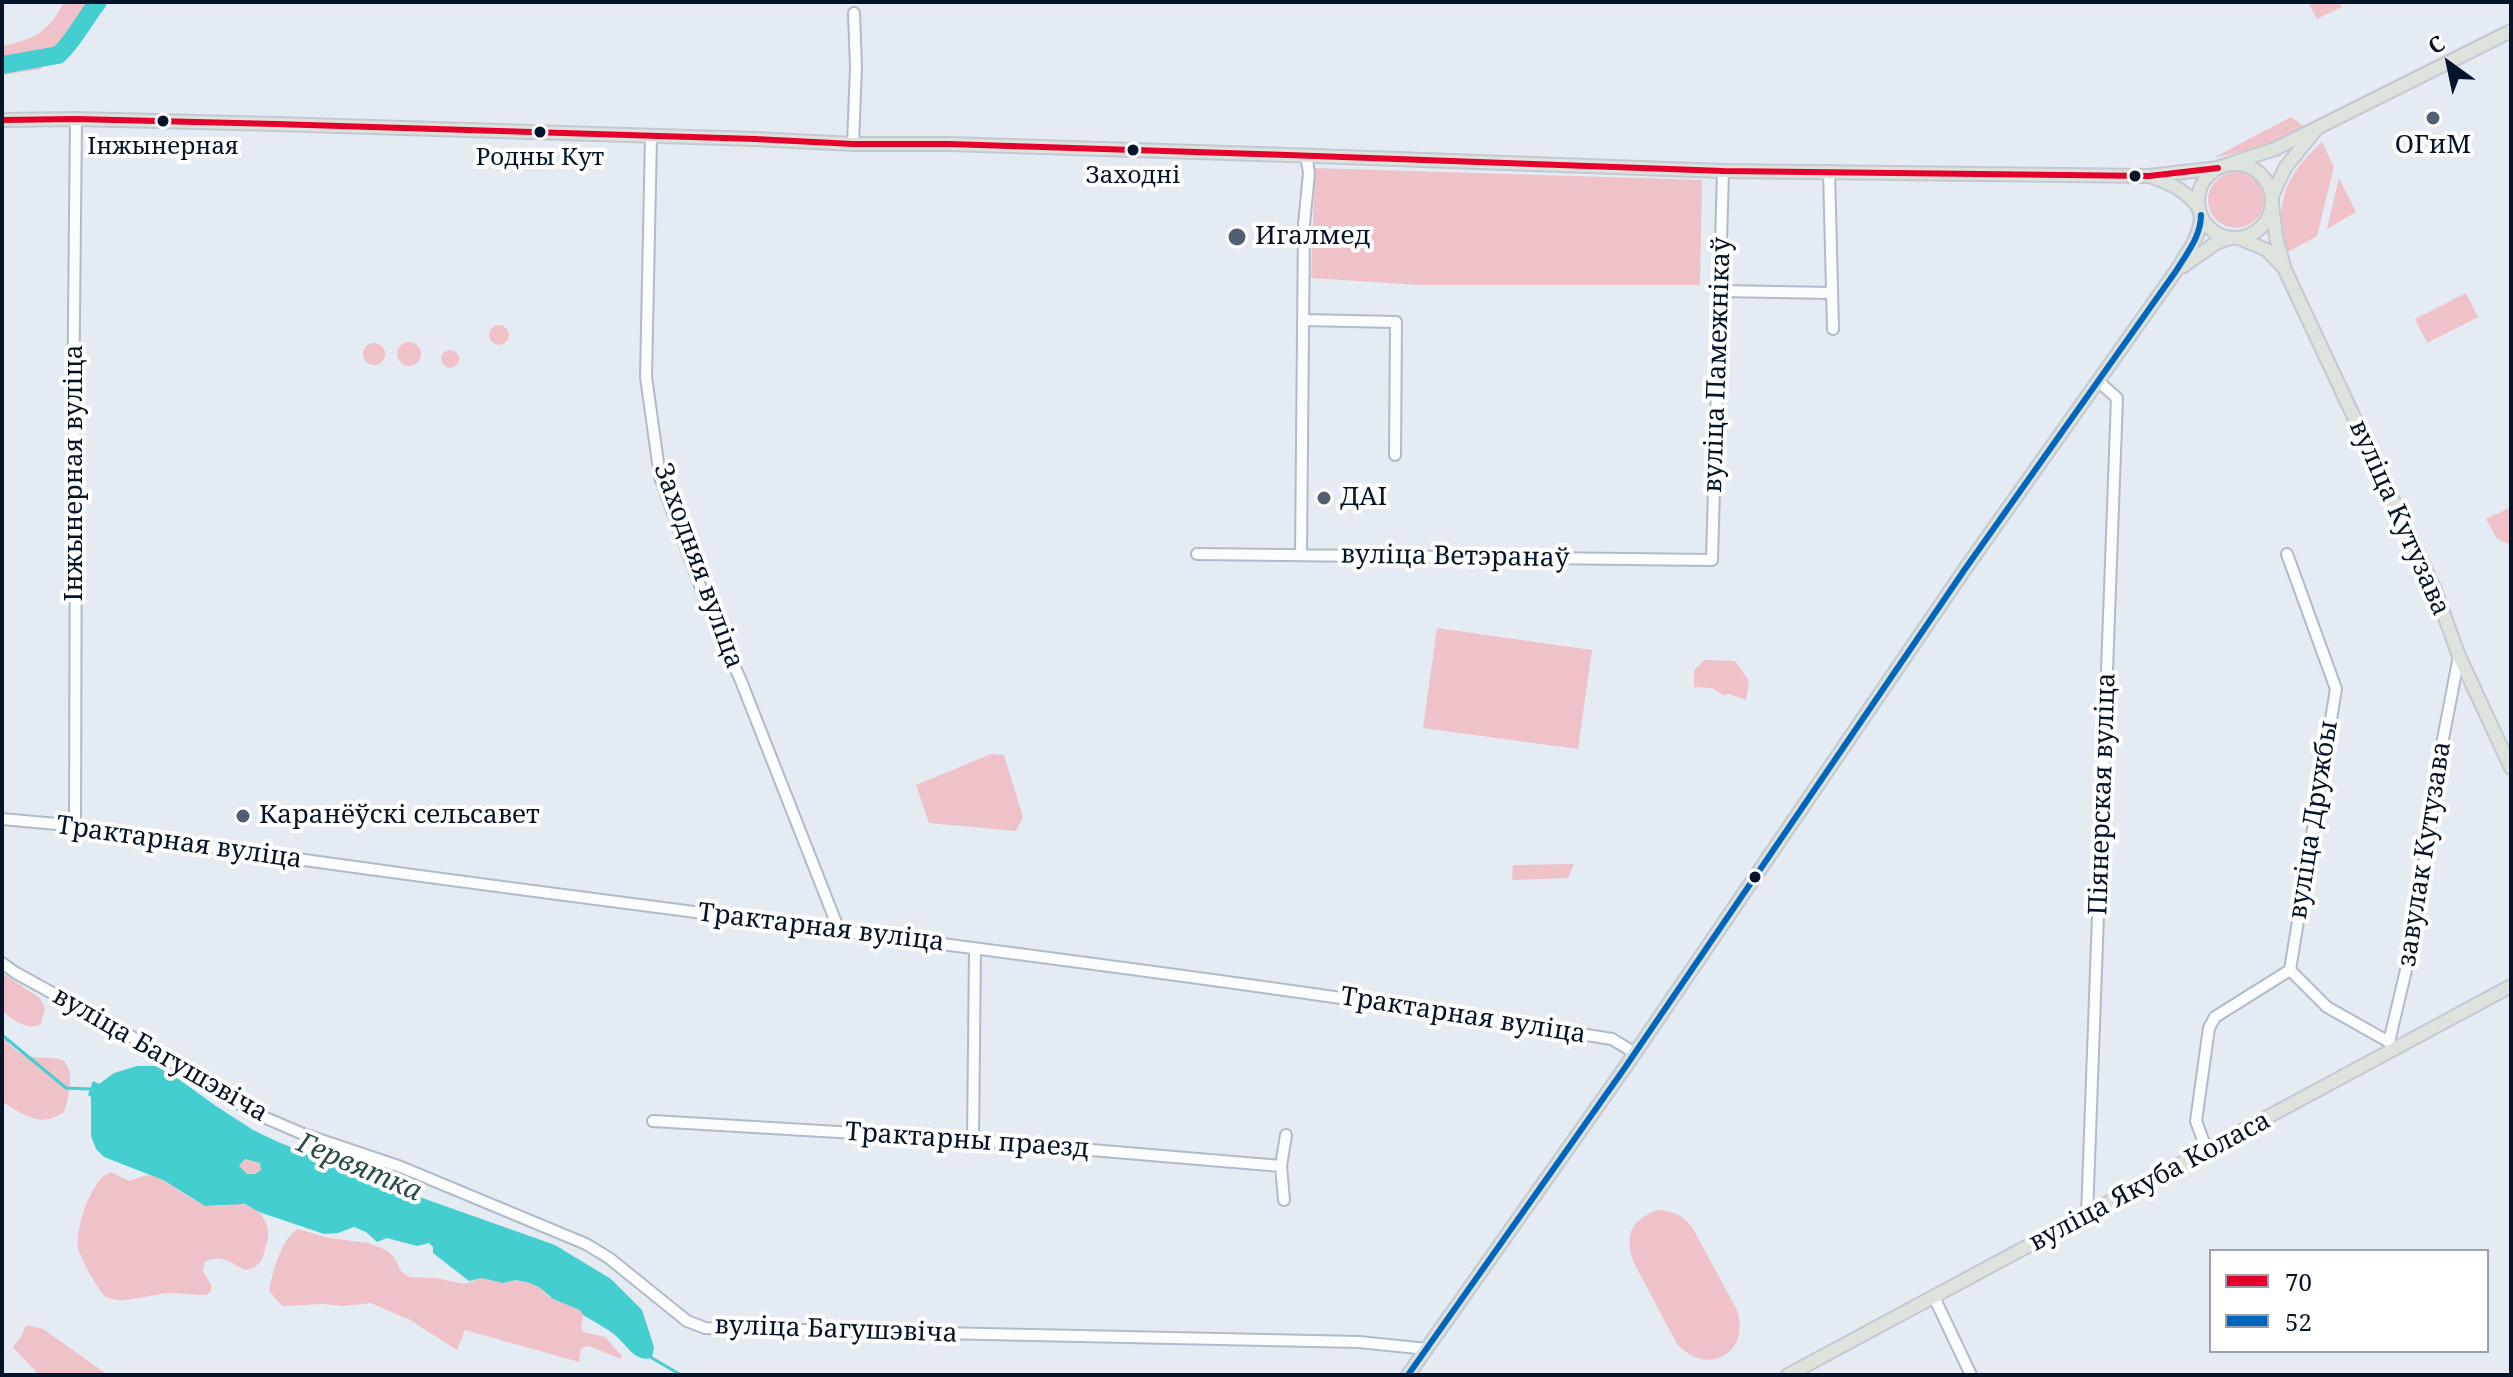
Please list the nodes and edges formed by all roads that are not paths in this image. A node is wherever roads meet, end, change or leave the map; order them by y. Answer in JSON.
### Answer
{"nodes":[{"id":1,"x":854,"y":13,"type":"dead end"},
{"id":2,"x":2511,"y":31,"type":"edge"},
{"id":3,"x":76,"y":119,"type":"junction"},
{"id":4,"x":2,"y":120,"type":"edge"},
{"id":5,"x":2319,"y":127,"type":"junction"},
{"id":6,"x":651,"y":136,"type":"junction"},
{"id":7,"x":853,"y":144,"type":"junction"},
{"id":8,"x":1306,"y":155,"type":"junction"},
{"id":9,"x":2232,"y":163,"type":"junction"},
{"id":10,"x":2218,"y":168,"type":"junction"},
{"id":11,"x":1723,"y":171,"type":"junction"},
{"id":12,"x":1829,"y":171,"type":"junction"},
{"id":13,"x":2149,"y":176,"type":"junction"},
{"id":14,"x":2272,"y":200,"type":"junction"},
{"id":15,"x":2200,"y":212,"type":"junction"},
{"id":16,"x":2234,"y":238,"type":"junction"},
{"id":17,"x":2285,"y":270,"type":"junction"},
{"id":18,"x":2176,"y":271,"type":"junction"},
{"id":19,"x":1720,"y":291,"type":"junction"},
{"id":20,"x":1832,"y":293,"type":"junction"},
{"id":21,"x":1303,"y":320,"type":"junction"},
{"id":22,"x":1833,"y":329,"type":"dead end"},
{"id":23,"x":2098,"y":381,"type":"junction"},
{"id":24,"x":1395,"y":455,"type":"dead end"},
{"id":25,"x":1197,"y":554,"type":"dead end"},
{"id":26,"x":1301,"y":554,"type":"junction"},
{"id":27,"x":2287,"y":554,"type":"dead end"},
{"id":28,"x":1712,"y":560,"type":"joint"},
{"id":29,"x":2459,"y":656,"type":"junction"},
{"id":30,"x":2511,"y":768,"type":"edge"},
{"id":31,"x":2,"y":819,"type":"edge"},
{"id":32,"x":75,"y":827,"type":"junction"},
{"id":33,"x":839,"y":930,"type":"junction"},
{"id":34,"x":975,"y":949,"type":"junction"},
{"id":35,"x":2,"y":963,"type":"edge"},
{"id":36,"x":2290,"y":970,"type":"junction"},
{"id":37,"x":2511,"y":986,"type":"edge"},
{"id":38,"x":2392,"y":1047,"type":"junction"},
{"id":39,"x":1635,"y":1053,"type":"junction"},
{"id":40,"x":653,"y":1121,"type":"dead end"},
{"id":41,"x":1286,"y":1135,"type":"dead end"},
{"id":42,"x":973,"y":1140,"type":"junction"},
{"id":43,"x":2207,"y":1151,"type":"junction"},
{"id":44,"x":1281,"y":1166,"type":"junction"},
{"id":45,"x":1284,"y":1200,"type":"dead end"},
{"id":46,"x":2087,"y":1215,"type":"junction"},
{"id":47,"x":1934,"y":1297,"type":"junction"},
{"id":48,"x":1427,"y":1349,"type":"junction"},
{"id":49,"x":1408,"y":1375,"type":"edge"},
{"id":50,"x":1788,"y":1375,"type":"edge"},
{"id":51,"x":1971,"y":1375,"type":"edge"}],
"edges":[{"from":1,"to":7,"type":"street"},
{"from":2,"to":5,"type":"main road"},
{"from":3,"to":4,"type":"main road"},
{"from":3,"to":6,"type":"main road"},
{"from":3,"to":32,"type":"street","name":"Інжынерная вуліца"},
{"from":5,"to":9,"type":"main road"},
{"from":5,"to":14,"type":"main road"},
{"from":6,"to":7,"type":"main road"},
{"from":6,"to":33,"type":"street","name":"Заходняя вуліца"},
{"from":7,"to":8,"type":"main road"},
{"from":8,"to":11,"type":"main road"},
{"from":8,"to":21,"type":"street"},
{"from":9,"to":10,"type":"main road"},
{"from":9,"to":14,"type":"main road"},
{"from":10,"to":13,"type":"main road"},
{"from":10,"to":15,"type":"main road"},
{"from":11,"to":12,"type":"main road"},
{"from":11,"to":19,"type":"street","name":"вуліца Памежнікаў"},
{"from":12,"to":13,"type":"main road"},
{"from":12,"to":20,"type":"street"},
{"from":13,"to":15,"type":"main road"},
{"from":14,"to":16,"type":"main road"},
{"from":14,"to":17,"type":"main road","name":"вуліца Кутузава"},
{"from":15,"to":16,"type":"main road"},
{"from":15,"to":18,"type":"main road"},
{"from":16,"to":17,"type":"main road","name":"вуліца Кутузава"},
{"from":16,"to":18,"type":"main road"},
{"from":17,"to":29,"type":"main road","name":"вуліца Кутузава"},
{"from":18,"to":23,"type":"main road"},
{"from":19,"to":20,"type":"street"},
{"from":19,"to":28,"type":"street","name":"вуліца Памежнікаў"},
{"from":20,"to":22,"type":"street"},
{"from":21,"to":24,"type":"street"},
{"from":21,"to":26,"type":"street"},
{"from":23,"to":39,"type":"main road"},
{"from":23,"to":46,"type":"street","name":"Піянерская вуліца"},
{"from":25,"to":26,"type":"street","name":"вуліца Ветэранаў"},
{"from":26,"to":28,"type":"street","name":"вуліца Ветэранаў"},
{"from":27,"to":36,"type":"street","name":"вуліца Дружбы"},
{"from":29,"to":30,"type":"main road","name":"вуліца Кутузава"},
{"from":29,"to":38,"type":"street","name":"завулак Кутузава"},
{"from":31,"to":32,"type":"street","name":"Трактарная вуліца"},
{"from":32,"to":33,"type":"street","name":"Трактарная вуліца"},
{"from":33,"to":34,"type":"street","name":"Трактарная вуліца"},
{"from":34,"to":39,"type":"street","name":"Трактарная вуліца"},
{"from":34,"to":42,"type":"street"},
{"from":35,"to":48,"type":"street","name":"вуліца Багушэвіча"},
{"from":36,"to":38,"type":"street"},
{"from":36,"to":43,"type":"street"},
{"from":37,"to":38,"type":"main road","name":"вуліца Якуба Коласа"},
{"from":38,"to":43,"type":"main road","name":"вуліца Якуба Коласа"},
{"from":39,"to":48,"type":"main road"},
{"from":40,"to":42,"type":"street","name":"Трактарны праезд"},
{"from":41,"to":44,"type":"street"},
{"from":42,"to":44,"type":"street","name":"Трактарны праезд"},
{"from":43,"to":46,"type":"main road","name":"вуліца Якуба Коласа"},
{"from":44,"to":45,"type":"street"},
{"from":46,"to":47,"type":"main road","name":"вуліца Якуба Коласа"},
{"from":47,"to":50,"type":"main road","name":"вуліца Якуба Коласа"},
{"from":47,"to":51,"type":"street"},
{"from":48,"to":49,"type":"main road"}]}
